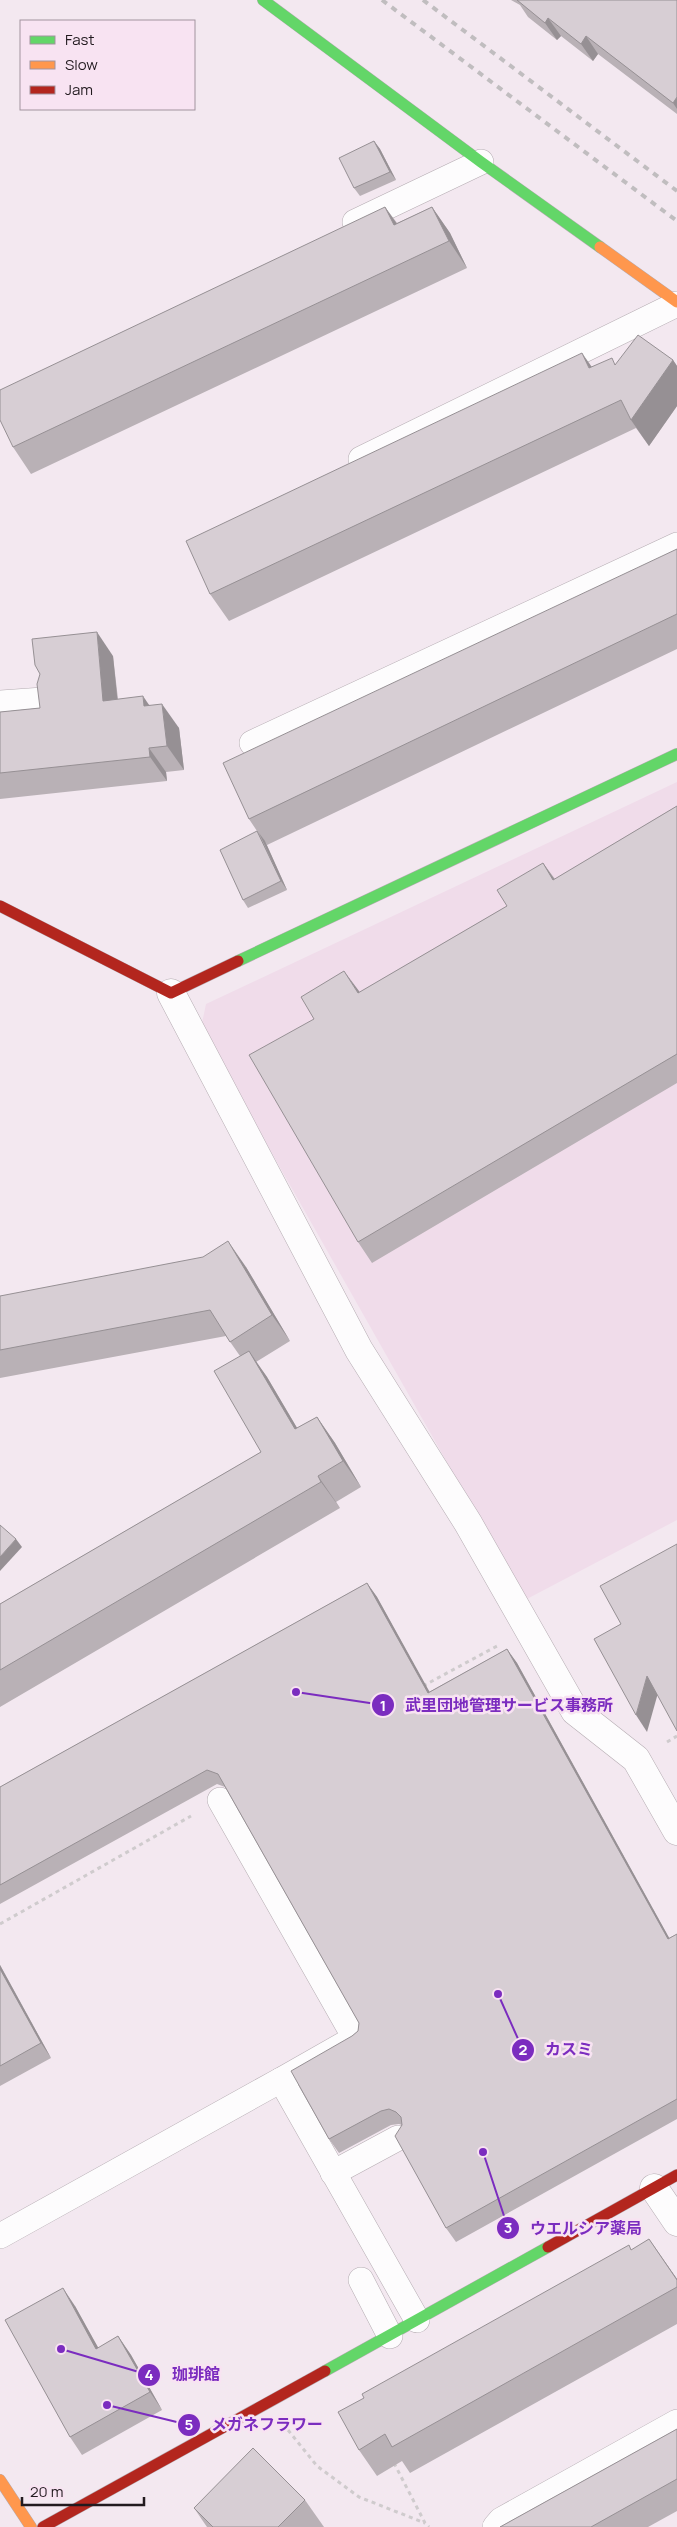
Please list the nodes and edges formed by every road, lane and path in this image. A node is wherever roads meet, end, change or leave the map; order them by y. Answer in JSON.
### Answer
{"nodes":[{"id":1,"x":263,"y":0,"type":"edge"},
{"id":2,"x":482,"y":162,"type":"junction"},
{"id":3,"x":330,"y":234,"type":"edge"},
{"id":4,"x":677,"y":303,"type":"edge"},
{"id":5,"x":342,"y":468,"type":"edge"},
{"id":6,"x":677,"y":545,"type":"edge"},
{"id":7,"x":43,"y":700,"type":"edge"},
{"id":8,"x":0,"y":703,"type":"edge"},
{"id":9,"x":252,"y":743,"type":"dead end"},
{"id":10,"x":677,"y":754,"type":"edge"},
{"id":11,"x":0,"y":906,"type":"edge"},
{"id":12,"x":171,"y":993,"type":"junction"},
{"id":13,"x":220,"y":1800,"type":"dead end"},
{"id":14,"x":677,"y":1831,"type":"edge"},
{"id":15,"x":281,"y":2080,"type":"junction"},
{"id":16,"x":398,"y":2138,"type":"edge"},
{"id":17,"x":334,"y":2173,"type":"junction"},
{"id":18,"x":666,"y":2181,"type":"edge"},
{"id":19,"x":677,"y":2222,"type":"edge"},
{"id":20,"x":0,"y":2236,"type":"edge"},
{"id":21,"x":361,"y":2280,"type":"dead end"},
{"id":22,"x":417,"y":2320,"type":"junction"},
{"id":23,"x":390,"y":2336,"type":"junction"},
{"id":24,"x":677,"y":2422,"type":"edge"},
{"id":25,"x":286,"y":2428,"type":"dead end"},
{"id":26,"x":390,"y":2456,"type":"edge"},
{"id":27,"x":0,"y":2480,"type":"edge"},
{"id":28,"x":425,"y":2524,"type":"junction"},
{"id":29,"x":31,"y":2527,"type":"edge"},
{"id":30,"x":43,"y":2527,"type":"edge"},
{"id":31,"x":429,"y":2527,"type":"edge"},
{"id":32,"x":495,"y":2527,"type":"edge"}],
"edges":[{"from":1,"to":2,"type":"street"},
{"from":2,"to":3,"type":"lane"},
{"from":2,"to":4,"type":"street"},
{"from":4,"to":5,"type":"lane"},
{"from":6,"to":9,"type":"lane"},
{"from":7,"to":8,"type":"lane"},
{"from":10,"to":12,"type":"street"},
{"from":11,"to":12,"type":"street"},
{"from":12,"to":14,"type":"street"},
{"from":13,"to":15,"type":"lane"},
{"from":15,"to":17,"type":"lane"},
{"from":15,"to":20,"type":"lane"},
{"from":16,"to":17,"type":"lane"},
{"from":17,"to":22,"type":"lane"},
{"from":18,"to":19,"type":"street"},
{"from":18,"to":22,"type":"street"},
{"from":21,"to":23,"type":"lane"},
{"from":22,"to":23,"type":"street"},
{"from":23,"to":30,"type":"street"},
{"from":24,"to":32,"type":"lane"},
{"from":25,"to":28,"type":"path"},
{"from":26,"to":28,"type":"path"},
{"from":27,"to":29,"type":"street"},
{"from":28,"to":31,"type":"path"}]}
